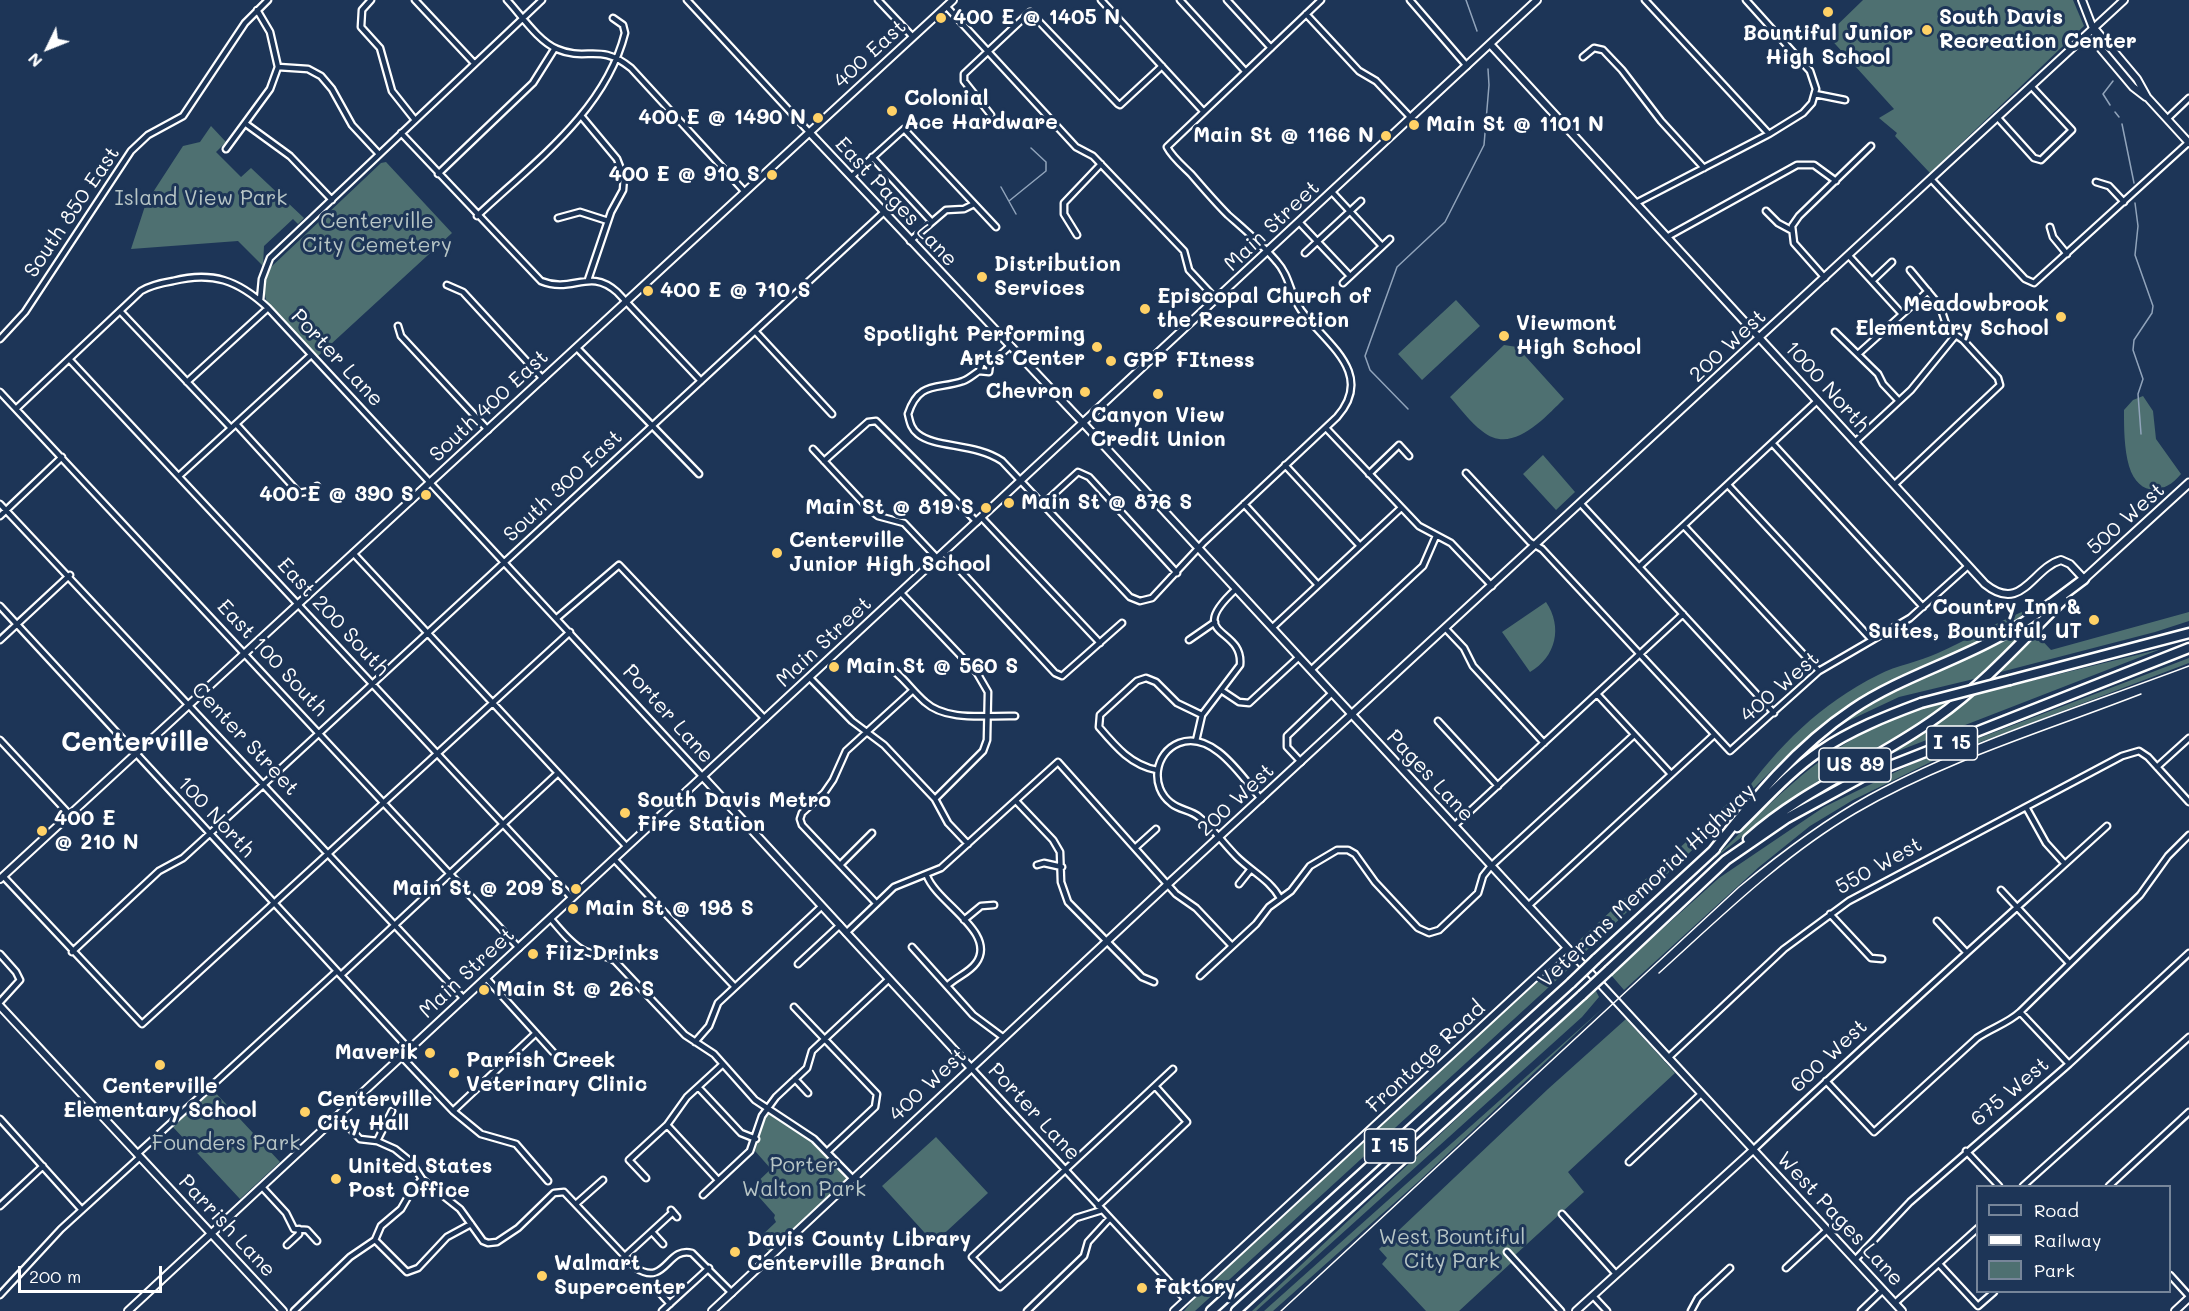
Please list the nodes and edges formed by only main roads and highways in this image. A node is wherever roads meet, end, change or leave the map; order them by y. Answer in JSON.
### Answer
{"nodes":[{"id":1,"x":953,"y":0,"type":"edge"},
{"id":2,"x":1537,"y":0,"type":"edge"},
{"id":3,"x":2082,"y":0,"type":"edge"},
{"id":4,"x":2124,"y":0,"type":"edge"},
{"id":5,"x":2094,"y":28,"type":"junction"},
{"id":6,"x":1490,"y":44,"type":"junction"},
{"id":7,"x":810,"y":133,"type":"junction"},
{"id":8,"x":2189,"y":143,"type":"edge"},
{"id":9,"x":1760,"y":339,"type":"junction"},
{"id":10,"x":1084,"y":424,"type":"junction"},
{"id":11,"x":2189,"y":483,"type":"edge"},
{"id":12,"x":2085,"y":579,"type":"junction"},
{"id":13,"x":2189,"y":633,"type":"edge"},
{"id":14,"x":2189,"y":648,"type":"edge"},
{"id":15,"x":1352,"y":715,"type":"junction"},
{"id":16,"x":703,"y":777,"type":"junction"},
{"id":17,"x":1712,"y":852,"type":"junction"},
{"id":18,"x":1726,"y":860,"type":"junction"},
{"id":19,"x":2,"y":877,"type":"edge"},
{"id":20,"x":1168,"y":884,"type":"joint"},
{"id":21,"x":1567,"y":948,"type":"junction"},
{"id":22,"x":0,"y":1004,"type":"edge"},
{"id":23,"x":971,"y":1068,"type":"junction"},
{"id":24,"x":1753,"y":1150,"type":"junction"},
{"id":25,"x":212,"y":1235,"type":"junction"},
{"id":26,"x":2189,"y":1297,"type":"edge"},
{"id":27,"x":128,"y":1311,"type":"edge"},
{"id":28,"x":283,"y":1311,"type":"edge"},
{"id":29,"x":712,"y":1311,"type":"edge"},
{"id":30,"x":1174,"y":1311,"type":"edge"},
{"id":31,"x":1211,"y":1311,"type":"edge"},
{"id":32,"x":1236,"y":1311,"type":"edge"},
{"id":33,"x":1576,"y":1311,"type":"edge"},
{"id":34,"x":1902,"y":1311,"type":"edge"},
{"id":35,"x":2175,"y":1311,"type":"edge"}],
"edges":[{"from":1,"to":7,"type":"main road","name":"400 East"},
{"from":2,"to":6,"type":"main road","name":"Main Street"},
{"from":3,"to":5,"type":"main road"},
{"from":4,"to":5,"type":"main road","name":"200 West"},
{"from":5,"to":8,"type":"main road"},
{"from":5,"to":9,"type":"main road","name":"200 West"},
{"from":6,"to":9,"type":"main road","name":"1000 North"},
{"from":6,"to":10,"type":"main road","name":"Main Street"},
{"from":7,"to":10,"type":"main road","name":"East Pages Lane"},
{"from":7,"to":19,"type":"main road","name":"South 400 East"},
{"from":9,"to":12,"type":"main road","name":"1000 North"},
{"from":9,"to":15,"type":"main road","name":"200 West"},
{"from":10,"to":15,"type":"main road","name":"Pages Lane"},
{"from":10,"to":16,"type":"main road","name":"Main Street"},
{"from":11,"to":12,"type":"main road","name":"500 West","number":"US 89"},
{"from":12,"to":17,"type":"highway","number":"US 89"},
{"from":12,"to":18,"type":"highway","number":"US 89"},
{"from":13,"to":17,"type":"highway","name":"Veterans Memorial Highway","number":"I 15","bridge":true},
{"from":14,"to":18,"type":"highway","name":"Veterans Memorial Highway","number":"I 15"},
{"from":15,"to":20,"type":"main road","name":"200 West"},
{"from":15,"to":21,"type":"main road","name":"Pages Lane"},
{"from":16,"to":23,"type":"main road","name":"Porter Lane"},
{"from":16,"to":25,"type":"main road","name":"Main Street"},
{"from":17,"to":31,"type":"highway","name":"Veterans Memorial Highway","number":"I 15","bridge":true},
{"from":18,"to":32,"type":"highway","name":"Veterans Memorial Highway","number":"I 15","bridge":true},
{"from":20,"to":23,"type":"main road","name":"400 West"},
{"from":21,"to":24,"type":"main road","name":"Pages Lane"},
{"from":21,"to":30,"type":"main road","name":"Frontage Road"},
{"from":22,"to":25,"type":"main road","name":"Parrish Lane"},
{"from":23,"to":29,"type":"main road","name":"400 West"},
{"from":24,"to":33,"type":"main road","name":"600 West"},
{"from":24,"to":34,"type":"main road","name":"West Pages Lane"},
{"from":25,"to":27,"type":"main road","name":"Main Street"},
{"from":25,"to":28,"type":"main road","name":"Parrish Lane"},
{"from":26,"to":35,"type":"main road"}]}
